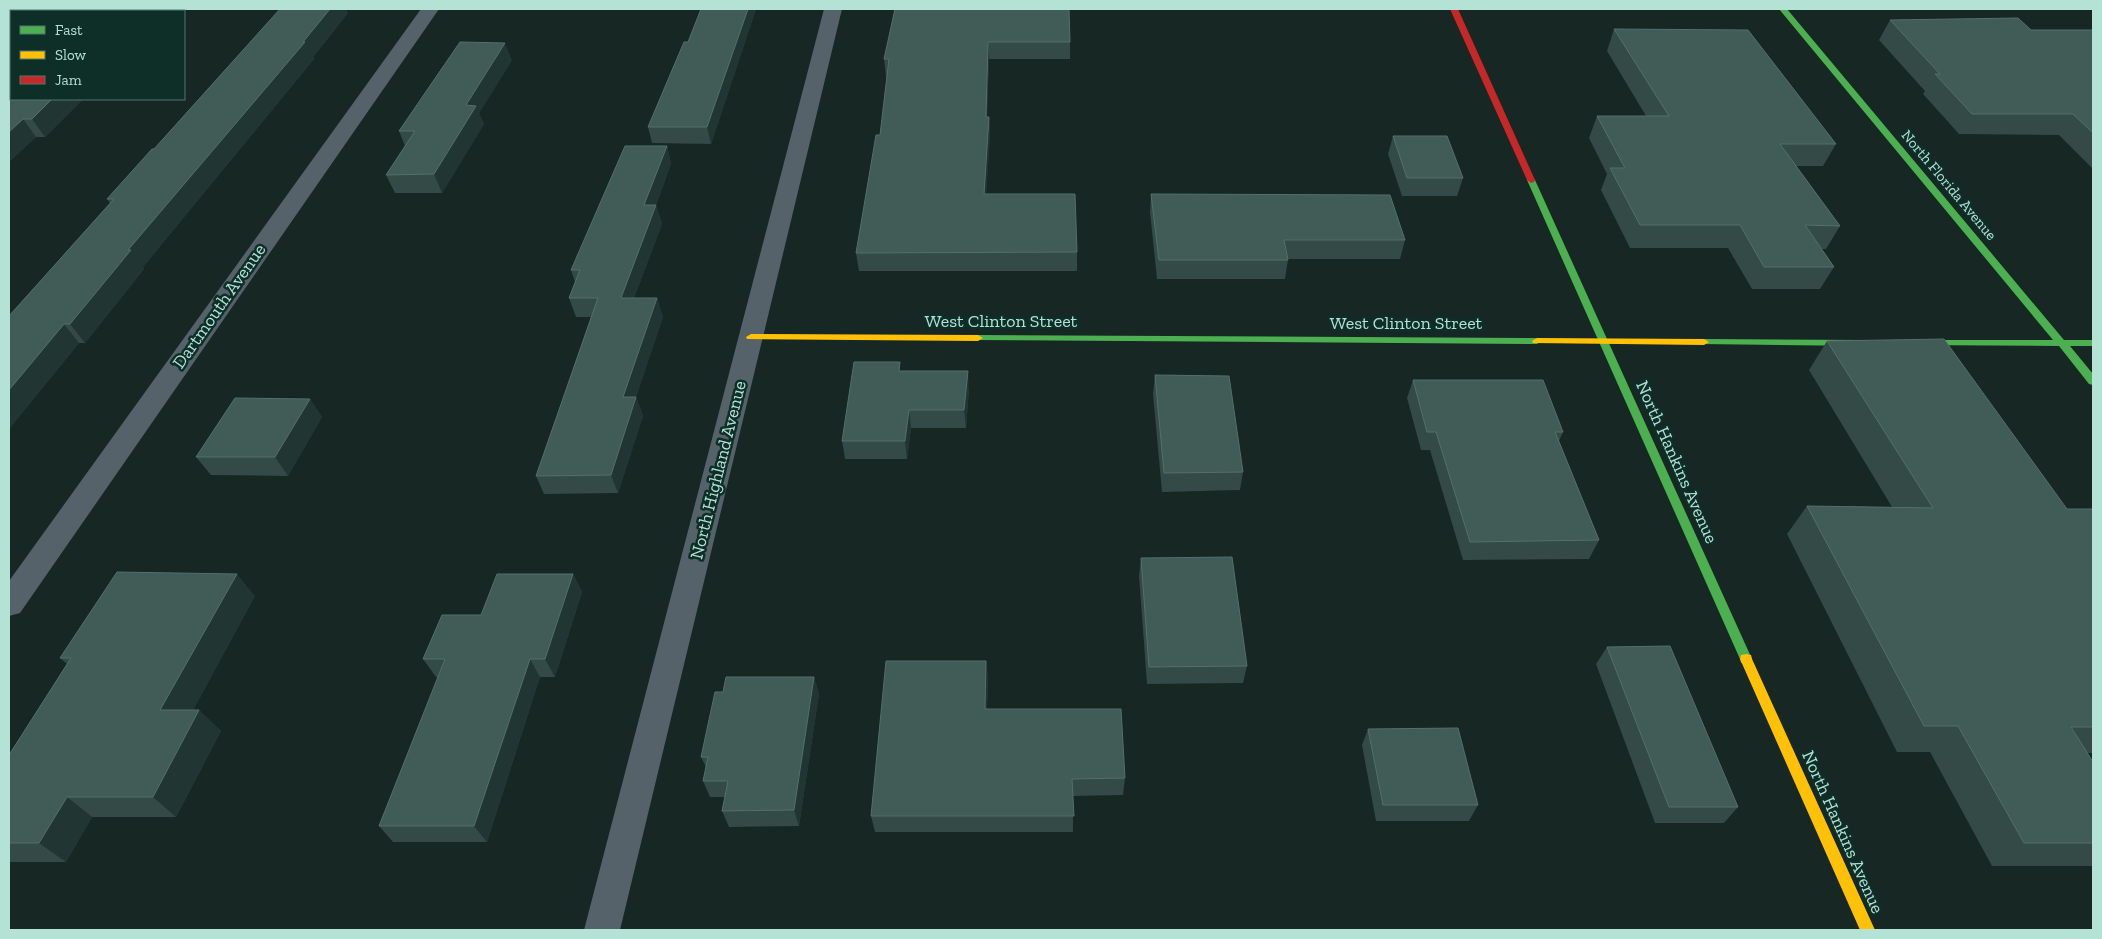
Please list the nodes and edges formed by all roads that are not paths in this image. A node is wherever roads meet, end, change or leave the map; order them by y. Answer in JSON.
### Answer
{"nodes":[{"id":1,"x":430,"y":9,"type":"edge"},
{"id":2,"x":834,"y":9,"type":"edge"},
{"id":3,"x":1454,"y":9,"type":"edge"},
{"id":4,"x":1782,"y":9,"type":"edge"},
{"id":5,"x":751,"y":337,"type":"junction"},
{"id":6,"x":1604,"y":342,"type":"junction"},
{"id":7,"x":1871,"y":343,"type":"edge"},
{"id":8,"x":1901,"y":343,"type":"edge"},
{"id":9,"x":2062,"y":343,"type":"junction"},
{"id":10,"x":2093,"y":343,"type":"edge"},
{"id":11,"x":2093,"y":381,"type":"edge"},
{"id":12,"x":9,"y":604,"type":"edge"},
{"id":13,"x":602,"y":930,"type":"edge"},
{"id":14,"x":1868,"y":930,"type":"edge"}],
"edges":[{"from":1,"to":12,"type":"street","name":"Dartmouth Avenue"},
{"from":2,"to":5,"type":"street","name":"North Highland Avenue"},
{"from":3,"to":6,"type":"street","name":"North Hankins Avenue"},
{"from":4,"to":9,"type":"street","name":"North Florida Avenue"},
{"from":5,"to":6,"type":"street","name":"West Clinton Street"},
{"from":5,"to":13,"type":"street","name":"North Highland Avenue"},
{"from":6,"to":7,"type":"street","name":"West Clinton Street"},
{"from":6,"to":14,"type":"street","name":"North Hankins Avenue"},
{"from":8,"to":9,"type":"street"},
{"from":9,"to":10,"type":"street"},
{"from":9,"to":11,"type":"street","name":"North Florida Avenue"}]}
